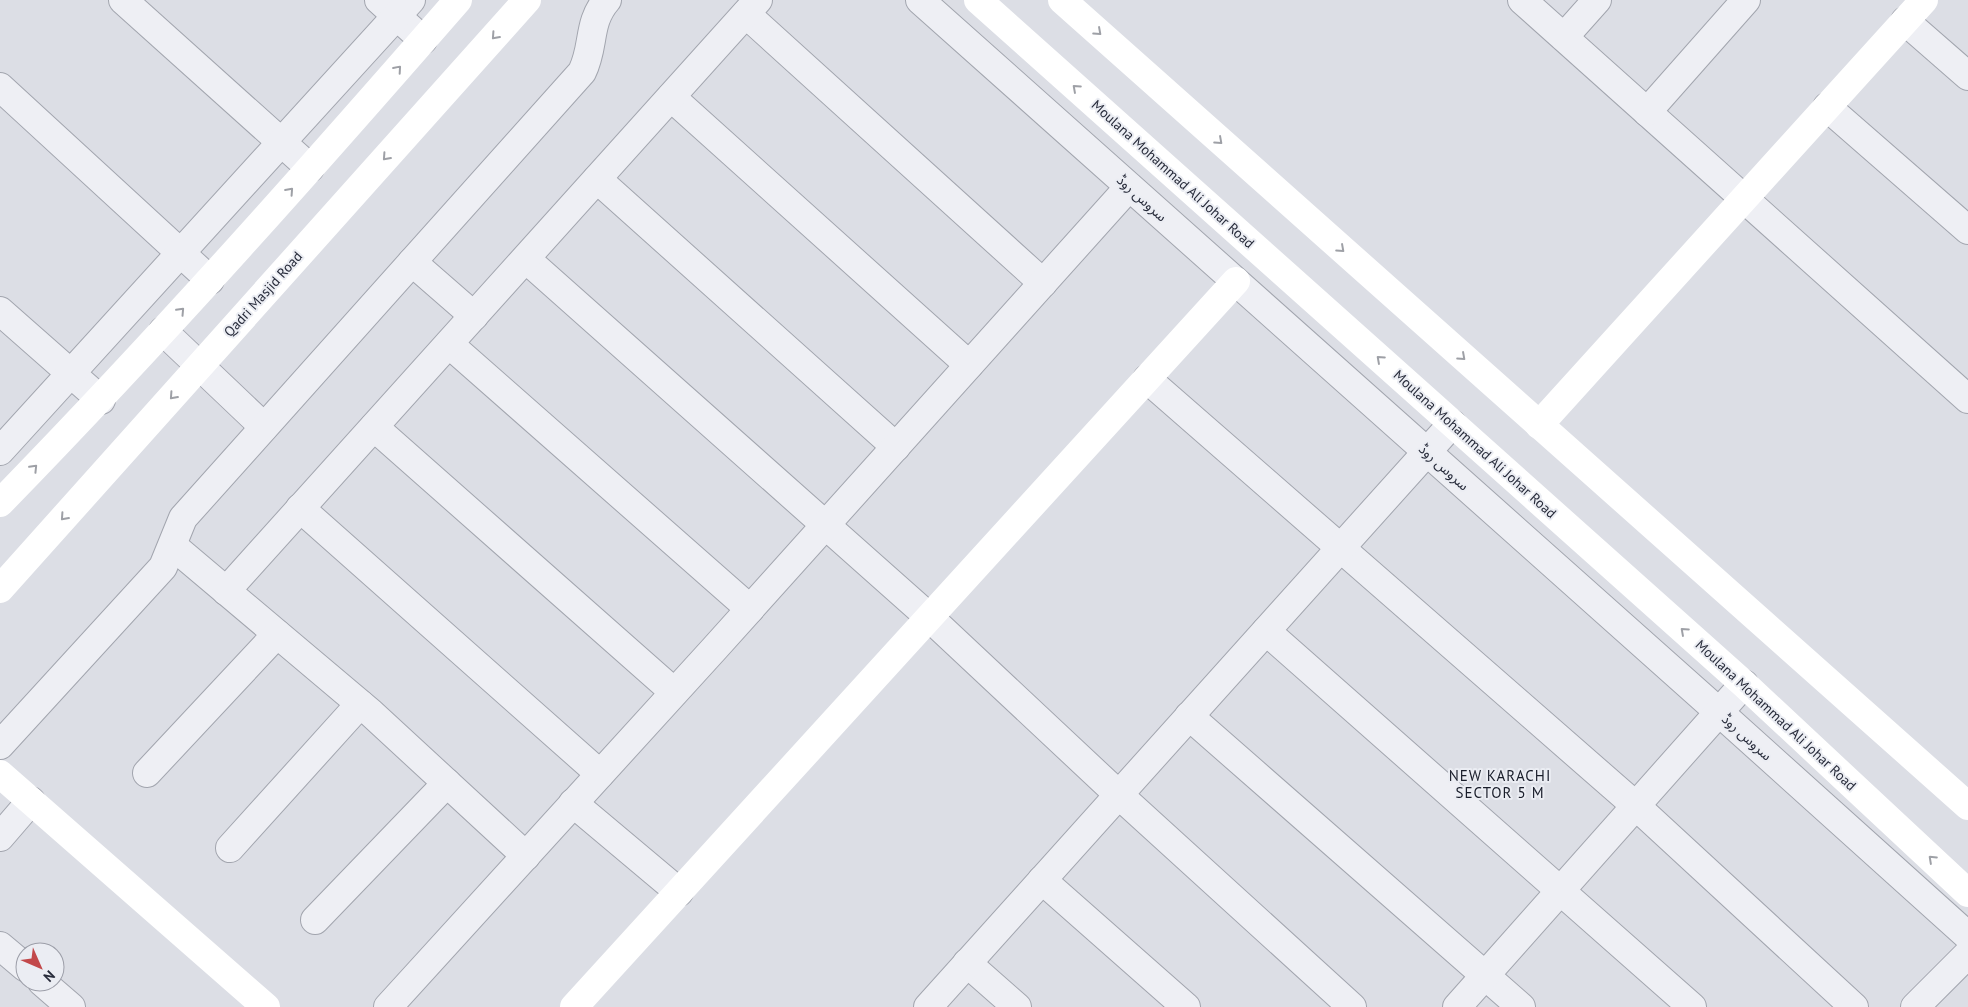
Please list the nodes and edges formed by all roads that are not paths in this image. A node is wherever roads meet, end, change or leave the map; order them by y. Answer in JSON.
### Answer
{"nodes":[{"id":1,"x":123,"y":0,"type":"edge"},
{"id":2,"x":458,"y":0,"type":"edge"},
{"id":3,"x":527,"y":0,"type":"edge"},
{"id":4,"x":607,"y":0,"type":"edge"},
{"id":5,"x":920,"y":0,"type":"edge"},
{"id":6,"x":978,"y":0,"type":"edge"},
{"id":7,"x":1062,"y":0,"type":"edge"},
{"id":8,"x":1522,"y":0,"type":"edge"},
{"id":9,"x":1596,"y":0,"type":"edge"},
{"id":10,"x":1746,"y":0,"type":"edge"},
{"id":11,"x":1924,"y":0,"type":"edge"},
{"id":12,"x":395,"y":5,"type":"edge"},
{"id":13,"x":752,"y":7,"type":"edge"},
{"id":14,"x":1905,"y":21,"type":"junction"},
{"id":15,"x":1564,"y":38,"type":"junction"},
{"id":16,"x":423,"y":40,"type":"junction"},
{"id":17,"x":1968,"y":76,"type":"edge"},
{"id":18,"x":0,"y":87,"type":"edge"},
{"id":19,"x":671,"y":97,"type":"junction"},
{"id":20,"x":1827,"y":107,"type":"junction"},
{"id":21,"x":1647,"y":112,"type":"junction"},
{"id":22,"x":281,"y":142,"type":"junction"},
{"id":23,"x":310,"y":168,"type":"junction"},
{"id":24,"x":597,"y":179,"type":"junction"},
{"id":25,"x":1129,"y":187,"type":"junction"},
{"id":26,"x":1744,"y":198,"type":"junction"},
{"id":27,"x":1968,"y":230,"type":"edge"},
{"id":28,"x":181,"y":254,"type":"junction"},
{"id":29,"x":1261,"y":254,"type":"junction"},
{"id":30,"x":526,"y":259,"type":"junction"},
{"id":31,"x":412,"y":262,"type":"junction"},
{"id":32,"x":210,"y":280,"type":"junction"},
{"id":33,"x":1236,"y":282,"type":"junction"},
{"id":34,"x":1043,"y":283,"type":"junction"},
{"id":35,"x":0,"y":311,"type":"edge"},
{"id":36,"x":474,"y":316,"type":"junction"},
{"id":37,"x":163,"y":331,"type":"junction"},
{"id":38,"x":448,"y":344,"type":"junction"},
{"id":39,"x":969,"y":365,"type":"junction"},
{"id":40,"x":199,"y":366,"type":"junction"},
{"id":41,"x":72,"y":374,"type":"junction"},
{"id":42,"x":1147,"y":379,"type":"junction"},
{"id":43,"x":1968,"y":399,"type":"edge"},
{"id":44,"x":101,"y":400,"type":"junction"},
{"id":45,"x":1452,"y":424,"type":"junction"},
{"id":46,"x":1539,"y":425,"type":"junction"},
{"id":47,"x":374,"y":427,"type":"junction"},
{"id":48,"x":264,"y":428,"type":"junction"},
{"id":49,"x":896,"y":447,"type":"junction"},
{"id":50,"x":0,"y":452,"type":"edge"},
{"id":51,"x":1427,"y":452,"type":"junction"},
{"id":52,"x":0,"y":503,"type":"edge"},
{"id":53,"x":300,"y":508,"type":"junction"},
{"id":54,"x":825,"y":525,"type":"junction"},
{"id":55,"x":172,"y":546,"type":"junction"},
{"id":56,"x":1341,"y":547,"type":"junction"},
{"id":57,"x":0,"y":589,"type":"edge"},
{"id":58,"x":226,"y":591,"type":"junction"},
{"id":59,"x":750,"y":609,"type":"junction"},
{"id":60,"x":930,"y":617,"type":"junction"},
{"id":61,"x":1266,"y":631,"type":"junction"},
{"id":62,"x":277,"y":634,"type":"junction"},
{"id":63,"x":1744,"y":684,"type":"junction"},
{"id":64,"x":674,"y":692,"type":"junction"},
{"id":65,"x":360,"y":704,"type":"junction"},
{"id":66,"x":1719,"y":712,"type":"junction"},
{"id":67,"x":1189,"y":716,"type":"junction"},
{"id":68,"x":0,"y":745,"type":"edge"},
{"id":69,"x":147,"y":773,"type":"dead end"},
{"id":70,"x":0,"y":774,"type":"edge"},
{"id":71,"x":600,"y":774,"type":"junction"},
{"id":72,"x":447,"y":783,"type":"junction"},
{"id":73,"x":1119,"y":794,"type":"junction"},
{"id":74,"x":31,"y":802,"type":"junction"},
{"id":75,"x":573,"y":803,"type":"junction"},
{"id":76,"x":1636,"y":806,"type":"junction"},
{"id":77,"x":1968,"y":806,"type":"edge"},
{"id":78,"x":0,"y":837,"type":"edge"},
{"id":79,"x":230,"y":848,"type":"dead end"},
{"id":80,"x":526,"y":856,"type":"junction"},
{"id":81,"x":1042,"y":880,"type":"junction"},
{"id":82,"x":1560,"y":891,"type":"junction"},
{"id":83,"x":679,"y":892,"type":"junction"},
{"id":84,"x":1968,"y":892,"type":"edge"},
{"id":85,"x":315,"y":920,"type":"dead end"},
{"id":86,"x":1968,"y":936,"type":"edge"},
{"id":87,"x":0,"y":946,"type":"edge"},
{"id":88,"x":1968,"y":954,"type":"edge"},
{"id":89,"x":15,"y":959,"type":"edge"},
{"id":90,"x":967,"y":963,"type":"junction"},
{"id":91,"x":1485,"y":976,"type":"junction"},
{"id":92,"x":54,"y":992,"type":"edge"},
{"id":93,"x":71,"y":1007,"type":"edge"},
{"id":94,"x":266,"y":1007,"type":"edge"},
{"id":95,"x":388,"y":1007,"type":"edge"},
{"id":96,"x":574,"y":1007,"type":"edge"},
{"id":97,"x":928,"y":1007,"type":"edge"},
{"id":98,"x":1017,"y":1007,"type":"edge"},
{"id":99,"x":1186,"y":1007,"type":"edge"},
{"id":100,"x":1352,"y":1007,"type":"edge"},
{"id":101,"x":1457,"y":1007,"type":"edge"},
{"id":102,"x":1521,"y":1007,"type":"edge"},
{"id":103,"x":1692,"y":1007,"type":"edge"},
{"id":104,"x":1854,"y":1007,"type":"edge"},
{"id":105,"x":1915,"y":1007,"type":"edge"}],
"edges":[{"from":1,"to":22,"type":"street"},
{"from":2,"to":16,"type":"street"},
{"from":3,"to":40,"type":"street","name":"Qadri Masjid Road","one_way":true},
{"from":4,"to":31,"type":"street"},
{"from":5,"to":25,"type":"street","name":"سروس روڈ"},
{"from":29,"to":6,"type":"street","name":"Moulana Mohammad Ali Johar Road","one_way":true},
{"from":7,"to":46,"type":"street","one_way":true},
{"from":8,"to":15,"type":"street"},
{"from":9,"to":15,"type":"street"},
{"from":10,"to":21,"type":"street"},
{"from":11,"to":14,"type":"street"},
{"from":12,"to":16,"type":"street"},
{"from":12,"to":22,"type":"street"},
{"from":13,"to":19,"type":"street"},
{"from":13,"to":34,"type":"street"},
{"from":14,"to":17,"type":"street"},
{"from":14,"to":20,"type":"street"},
{"from":15,"to":21,"type":"street"},
{"from":23,"to":16,"type":"street","one_way":true},
{"from":18,"to":28,"type":"street"},
{"from":19,"to":24,"type":"street"},
{"from":19,"to":39,"type":"street"},
{"from":20,"to":26,"type":"street"},
{"from":20,"to":27,"type":"street"},
{"from":21,"to":26,"type":"street"},
{"from":22,"to":23,"type":"street"},
{"from":22,"to":28,"type":"street"},
{"from":32,"to":23,"type":"street","one_way":true},
{"from":24,"to":30,"type":"street"},
{"from":24,"to":49,"type":"street"},
{"from":25,"to":33,"type":"street","name":"سروس روڈ"},
{"from":25,"to":34,"type":"street"},
{"from":26,"to":43,"type":"street"},
{"from":26,"to":46,"type":"street"},
{"from":28,"to":32,"type":"street"},
{"from":28,"to":41,"type":"street"},
{"from":29,"to":33,"type":"street"},
{"from":45,"to":29,"type":"street","name":"Moulana Mohammad Ali Johar Road","one_way":true},
{"from":30,"to":36,"type":"street"},
{"from":30,"to":54,"type":"street"},
{"from":31,"to":36,"type":"street"},
{"from":31,"to":48,"type":"street"},
{"from":37,"to":32,"type":"street","one_way":true},
{"from":33,"to":42,"type":"street"},
{"from":33,"to":51,"type":"street","name":"سروس روڈ"},
{"from":34,"to":39,"type":"street"},
{"from":35,"to":41,"type":"street"},
{"from":36,"to":38,"type":"street"},
{"from":37,"to":40,"type":"street"},
{"from":37,"to":44,"type":"street"},
{"from":38,"to":47,"type":"street"},
{"from":38,"to":59,"type":"street"},
{"from":39,"to":49,"type":"street"},
{"from":40,"to":48,"type":"street"},
{"from":40,"to":57,"type":"street","name":"Qadri Masjid Road","one_way":true},
{"from":41,"to":44,"type":"street"},
{"from":41,"to":50,"type":"street"},
{"from":42,"to":56,"type":"street"},
{"from":42,"to":60,"type":"street"},
{"from":52,"to":44,"type":"street","one_way":true},
{"from":45,"to":51,"type":"street"},
{"from":63,"to":45,"type":"street","name":"Moulana Mohammad Ali Johar Road","one_way":true},
{"from":46,"to":77,"type":"street"},
{"from":47,"to":53,"type":"street"},
{"from":47,"to":64,"type":"street"},
{"from":48,"to":55,"type":"street"},
{"from":49,"to":54,"type":"street"},
{"from":51,"to":56,"type":"street"},
{"from":51,"to":66,"type":"street","name":"سروس روڈ"},
{"from":53,"to":58,"type":"street"},
{"from":53,"to":71,"type":"street"},
{"from":54,"to":59,"type":"street"},
{"from":54,"to":60,"type":"street"},
{"from":55,"to":58,"type":"street"},
{"from":55,"to":68,"type":"street"},
{"from":56,"to":61,"type":"street"},
{"from":56,"to":76,"type":"street"},
{"from":58,"to":62,"type":"street"},
{"from":59,"to":64,"type":"street"},
{"from":60,"to":73,"type":"street"},
{"from":60,"to":83,"type":"street"},
{"from":61,"to":67,"type":"street"},
{"from":61,"to":82,"type":"street"},
{"from":62,"to":65,"type":"street"},
{"from":62,"to":69,"type":"street"},
{"from":63,"to":66,"type":"street"},
{"from":84,"to":63,"type":"street","name":"Moulana Mohammad Ali Johar Road","one_way":true},
{"from":64,"to":71,"type":"street"},
{"from":65,"to":72,"type":"street"},
{"from":65,"to":79,"type":"street"},
{"from":66,"to":76,"type":"street"},
{"from":66,"to":86,"type":"street","name":"سروس روڈ"},
{"from":67,"to":73,"type":"street"},
{"from":67,"to":91,"type":"street"},
{"from":70,"to":74,"type":"street"},
{"from":71,"to":75,"type":"street"},
{"from":72,"to":80,"type":"street"},
{"from":72,"to":85,"type":"street"},
{"from":73,"to":81,"type":"street"},
{"from":73,"to":100,"type":"street"},
{"from":74,"to":78,"type":"street"},
{"from":74,"to":94,"type":"street"},
{"from":75,"to":80,"type":"street"},
{"from":75,"to":83,"type":"street"},
{"from":76,"to":82,"type":"street"},
{"from":76,"to":104,"type":"street"},
{"from":80,"to":95,"type":"street"},
{"from":81,"to":90,"type":"street"},
{"from":81,"to":99,"type":"street"},
{"from":82,"to":91,"type":"street"},
{"from":82,"to":103,"type":"street"},
{"from":83,"to":96,"type":"street"},
{"from":87,"to":89,"type":"street"},
{"from":88,"to":105,"type":"street"},
{"from":90,"to":97,"type":"street"},
{"from":90,"to":98,"type":"street"},
{"from":91,"to":101,"type":"street"},
{"from":91,"to":102,"type":"street"},
{"from":92,"to":93,"type":"street"}]}
